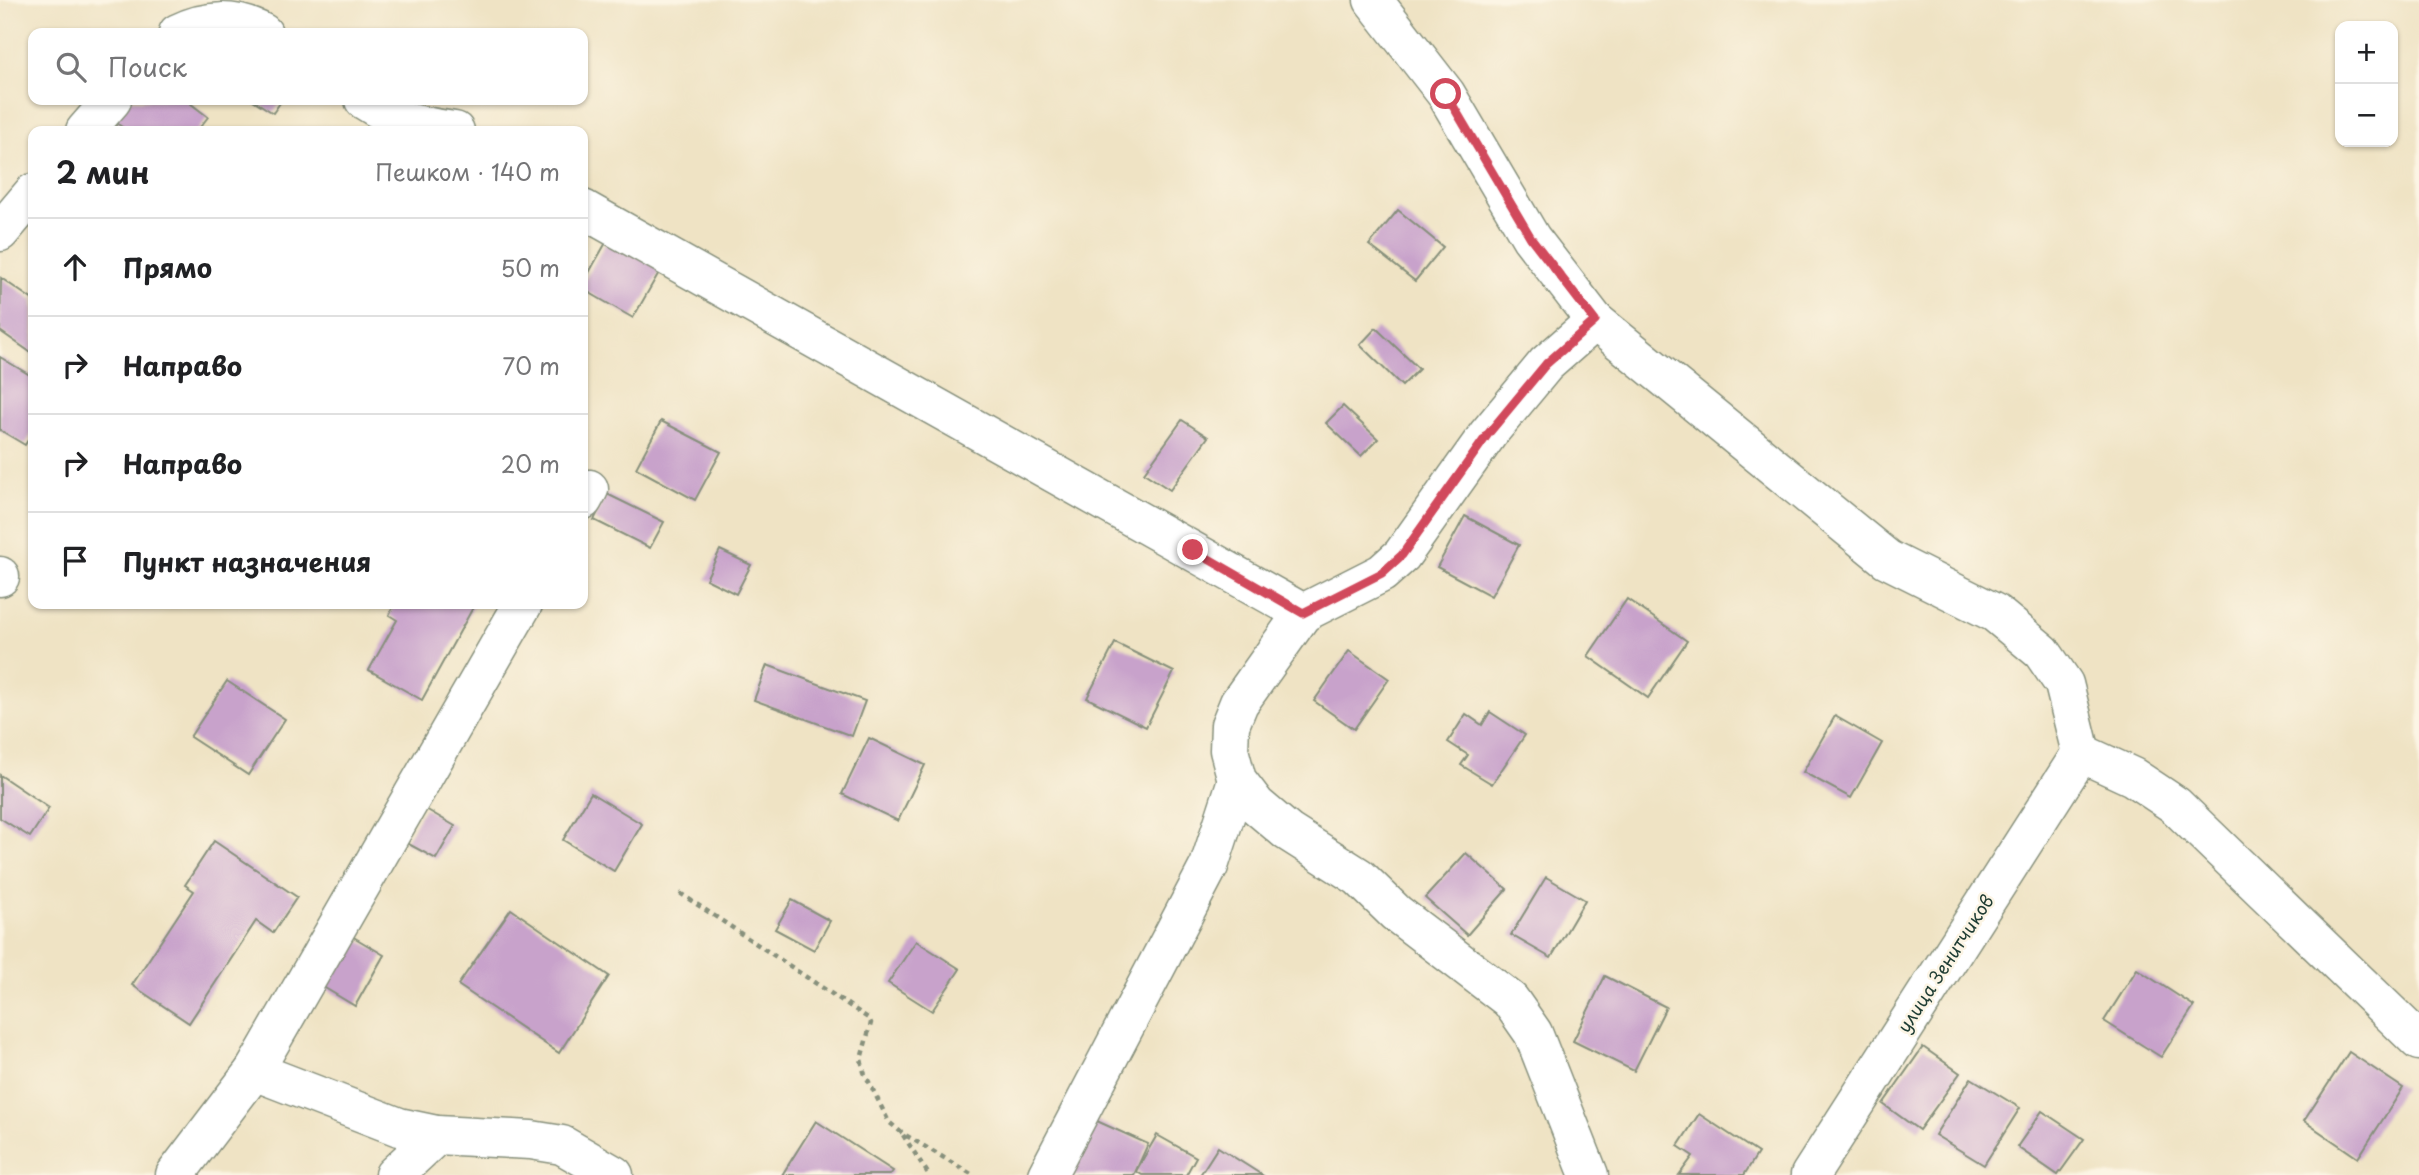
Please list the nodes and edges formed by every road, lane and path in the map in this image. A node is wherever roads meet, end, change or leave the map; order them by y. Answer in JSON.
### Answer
{"nodes":[{"id":1,"x":1373,"y":0,"type":"edge"},
{"id":2,"x":191,"y":28,"type":"edge"},
{"id":3,"x":250,"y":28,"type":"edge"},
{"id":4,"x":107,"y":105,"type":"edge"},
{"id":5,"x":372,"y":105,"type":"edge"},
{"id":6,"x":89,"y":126,"type":"edge"},
{"id":7,"x":424,"y":126,"type":"edge"},
{"id":8,"x":28,"y":199,"type":"edge"},
{"id":9,"x":588,"y":212,"type":"edge"},
{"id":10,"x":0,"y":232,"type":"edge"},
{"id":11,"x":1595,"y":321,"type":"junction"},
{"id":12,"x":520,"y":609,"type":"edge"},
{"id":13,"x":1303,"y":613,"type":"junction"},
{"id":14,"x":2081,"y":753,"type":"junction"},
{"id":15,"x":1237,"y":780,"type":"junction"},
{"id":16,"x":680,"y":893,"type":"dead end"},
{"id":17,"x":2419,"y":1041,"type":"edge"},
{"id":18,"x":254,"y":1071,"type":"junction"},
{"id":19,"x":902,"y":1133,"type":"junction"},
{"id":20,"x":436,"y":1135,"type":"junction"},
{"id":21,"x":175,"y":1175,"type":"edge"},
{"id":22,"x":394,"y":1175,"type":"edge"},
{"id":23,"x":614,"y":1175,"type":"edge"},
{"id":24,"x":929,"y":1175,"type":"edge"},
{"id":25,"x":973,"y":1175,"type":"edge"},
{"id":26,"x":1047,"y":1175,"type":"edge"},
{"id":27,"x":1589,"y":1175,"type":"edge"},
{"id":28,"x":1810,"y":1175,"type":"edge"}],
"edges":[{"from":1,"to":11,"type":"street"},
{"from":2,"to":3,"type":"street"},
{"from":4,"to":6,"type":"street"},
{"from":5,"to":7,"type":"street"},
{"from":8,"to":10,"type":"street"},
{"from":9,"to":13,"type":"street"},
{"from":11,"to":13,"type":"street"},
{"from":11,"to":14,"type":"street"},
{"from":12,"to":18,"type":"street"},
{"from":13,"to":15,"type":"street"},
{"from":14,"to":17,"type":"street"},
{"from":14,"to":28,"type":"street","name":"улица Зенитчиков"},
{"from":15,"to":26,"type":"street"},
{"from":15,"to":27,"type":"street"},
{"from":16,"to":19,"type":"path"},
{"from":18,"to":20,"type":"street"},
{"from":18,"to":21,"type":"street"},
{"from":19,"to":24,"type":"path"},
{"from":19,"to":25,"type":"path"},
{"from":20,"to":22,"type":"street"},
{"from":20,"to":23,"type":"street"}]}
